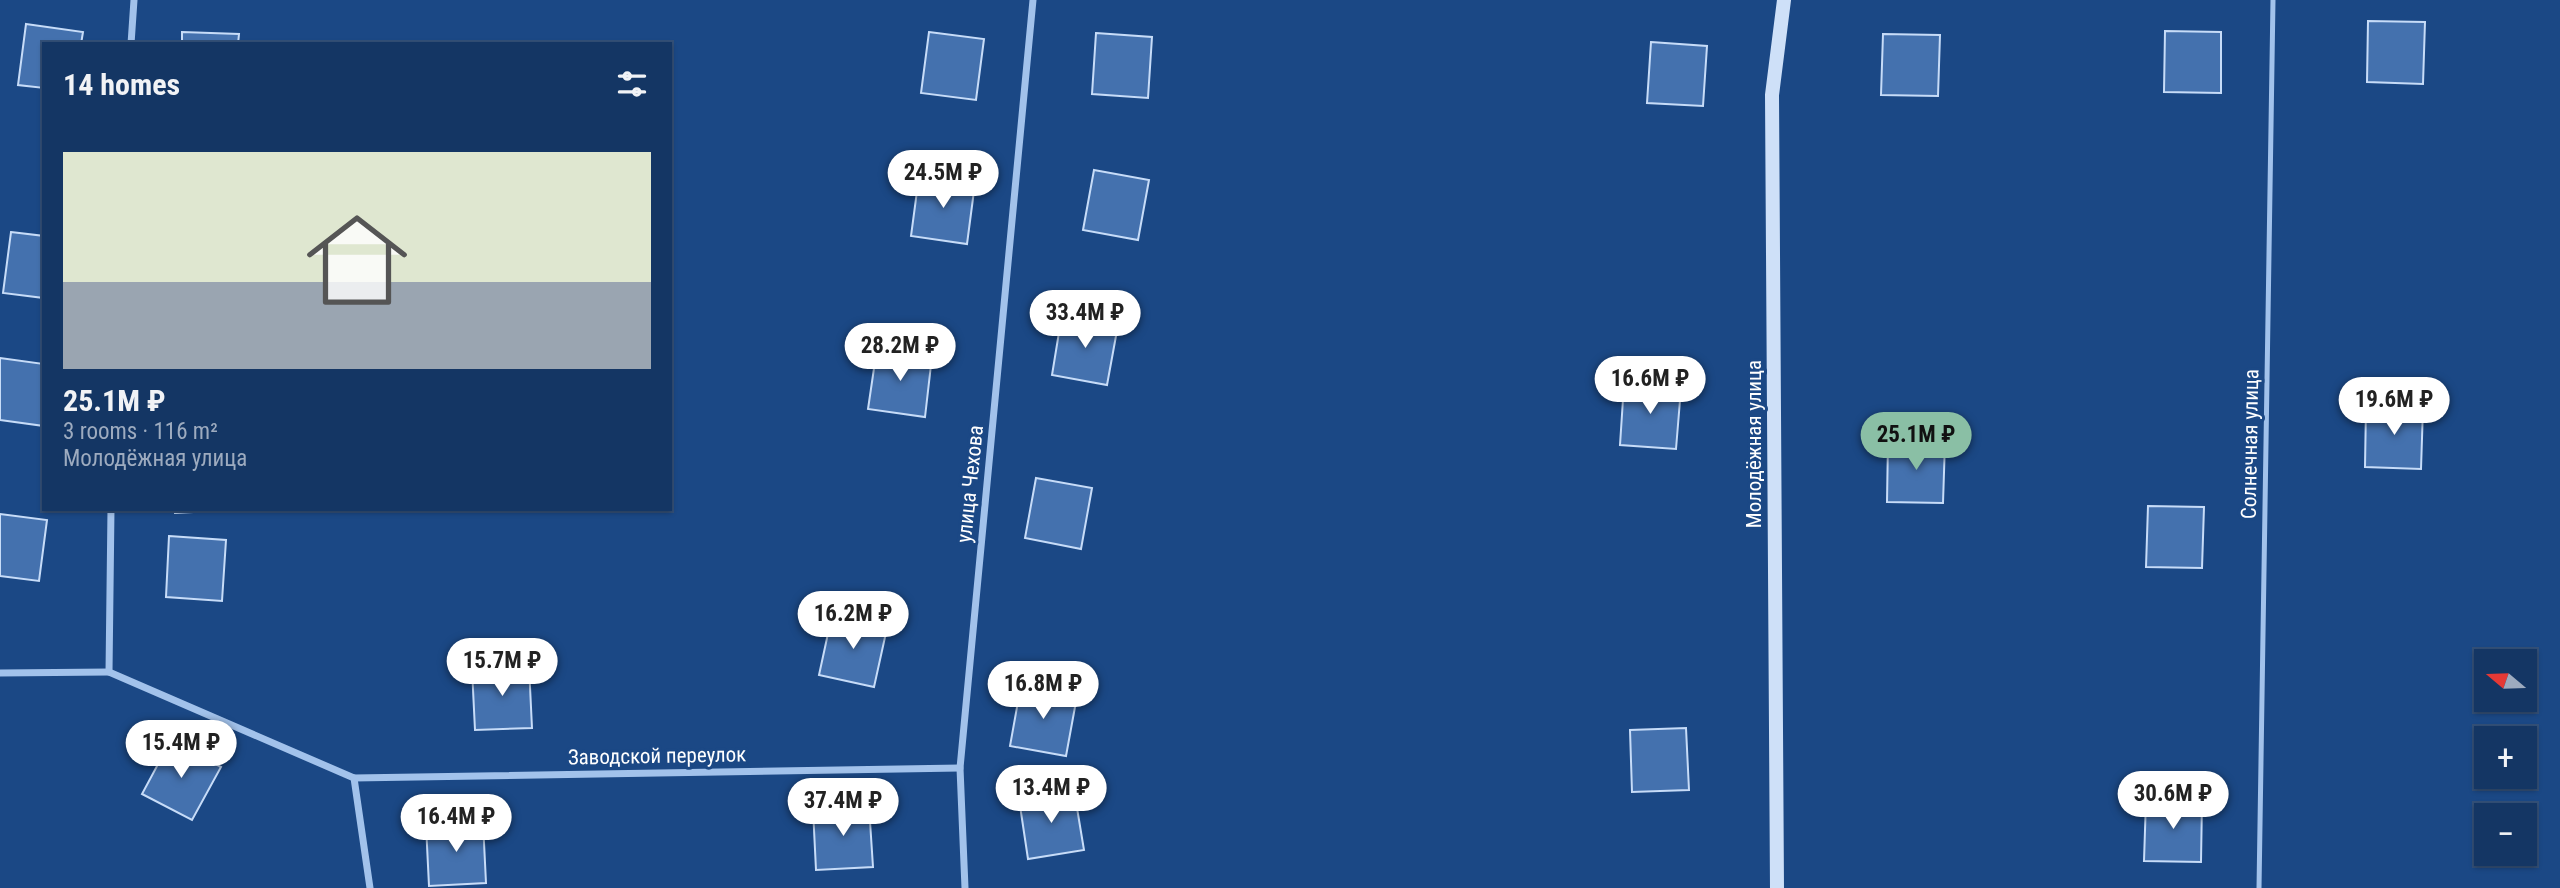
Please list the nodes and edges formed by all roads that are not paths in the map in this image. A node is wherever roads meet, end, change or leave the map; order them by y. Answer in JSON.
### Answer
{"nodes":[{"id":1,"x":134,"y":0,"type":"edge"},
{"id":2,"x":1033,"y":0,"type":"edge"},
{"id":3,"x":1784,"y":0,"type":"edge"},
{"id":4,"x":2273,"y":0,"type":"edge"},
{"id":5,"x":131,"y":42,"type":"edge"},
{"id":6,"x":111,"y":511,"type":"edge"},
{"id":7,"x":109,"y":672,"type":"junction"},
{"id":8,"x":0,"y":673,"type":"edge"},
{"id":9,"x":960,"y":768,"type":"junction"},
{"id":10,"x":354,"y":778,"type":"junction"},
{"id":11,"x":370,"y":888,"type":"edge"},
{"id":12,"x":965,"y":888,"type":"edge"},
{"id":13,"x":1776,"y":888,"type":"edge"},
{"id":14,"x":2259,"y":888,"type":"edge"}],
"edges":[{"from":1,"to":5,"type":"street"},
{"from":2,"to":9,"type":"street","name":"улица Чехова"},
{"from":3,"to":13,"type":"street","name":"Молодёжная улица"},
{"from":4,"to":14,"type":"lane","name":"Солнечная улица"},
{"from":6,"to":7,"type":"street"},
{"from":7,"to":8,"type":"street"},
{"from":7,"to":10,"type":"street"},
{"from":9,"to":10,"type":"street","name":"Заводской переулок"},
{"from":9,"to":12,"type":"street","name":"улица Чехова"},
{"from":10,"to":11,"type":"street"}]}
